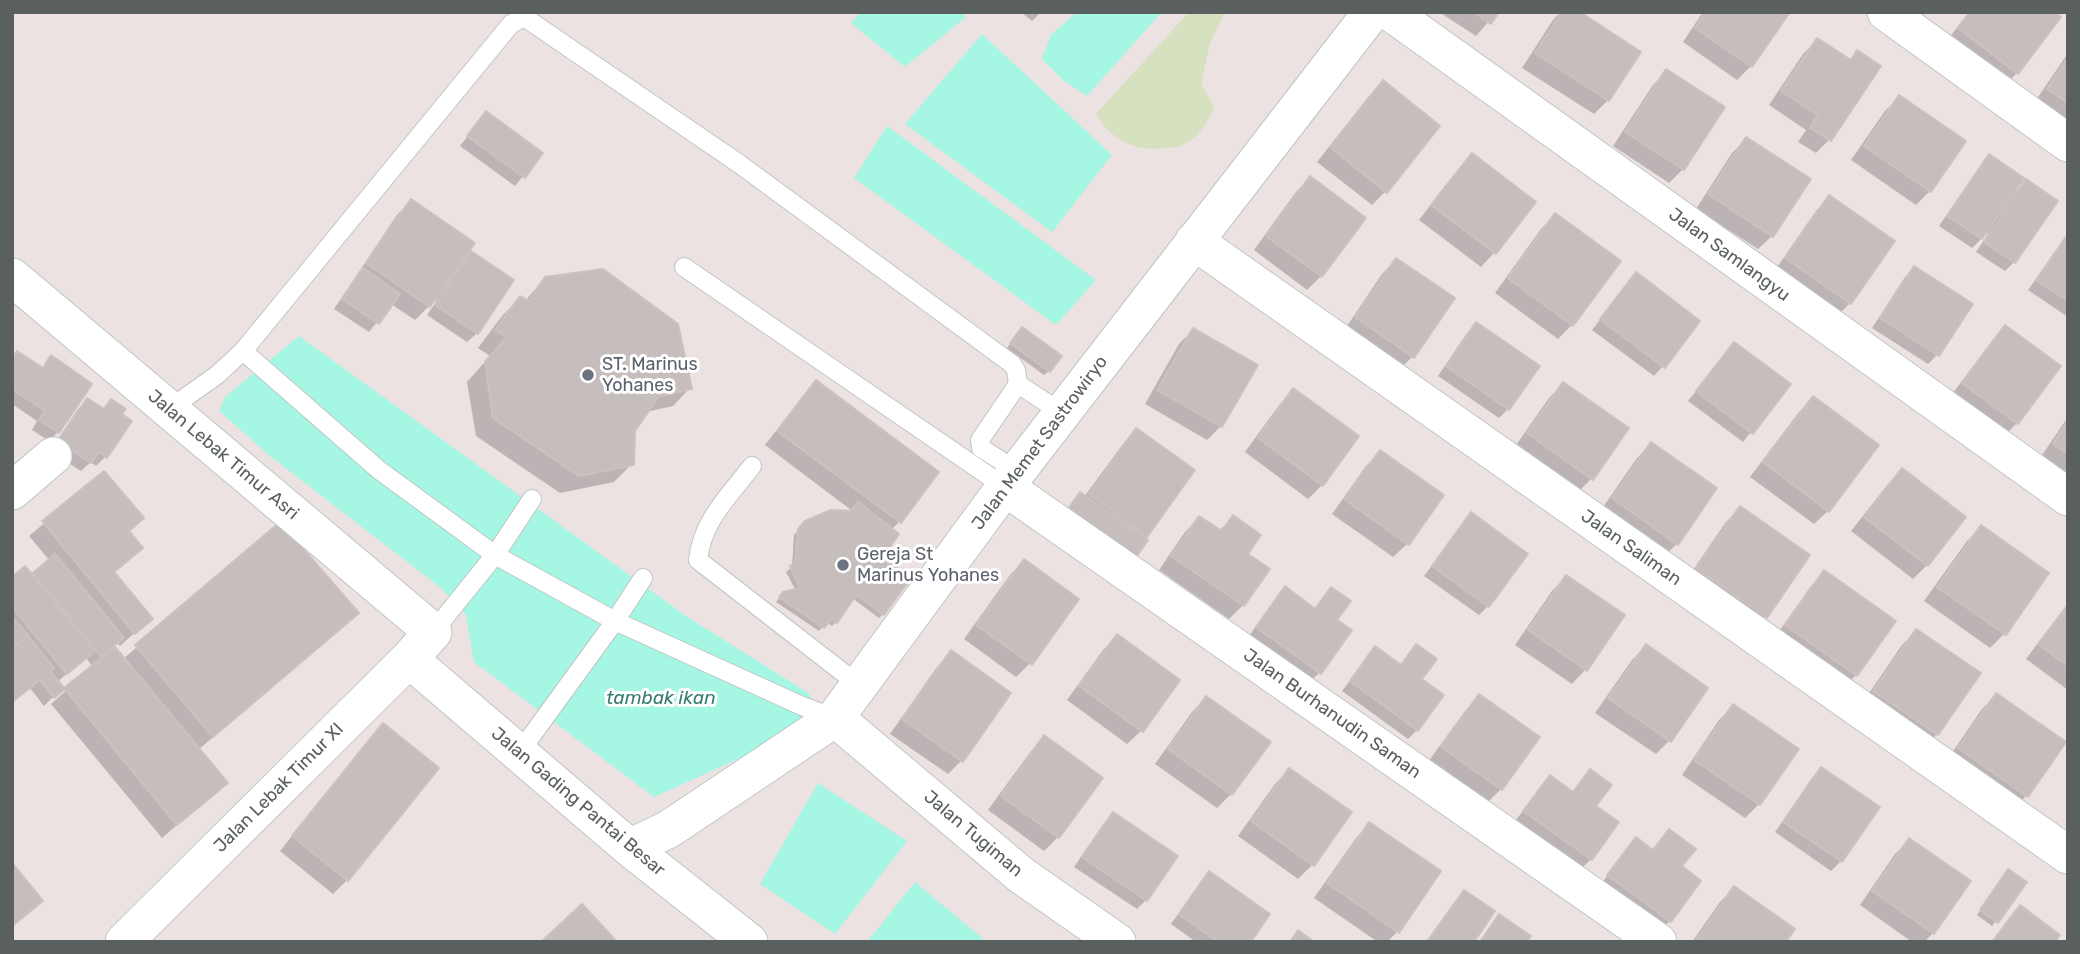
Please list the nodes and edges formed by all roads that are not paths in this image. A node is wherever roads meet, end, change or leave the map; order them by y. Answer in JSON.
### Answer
{"nodes":[{"id":1,"x":1372,"y":12,"type":"edge"},
{"id":2,"x":1390,"y":12,"type":"edge"},
{"id":3,"x":1886,"y":12,"type":"edge"},
{"id":4,"x":2068,"y":143,"type":"edge"},
{"id":5,"x":1195,"y":241,"type":"junction"},
{"id":6,"x":684,"y":267,"type":"dead end"},
{"id":7,"x":12,"y":277,"type":"edge"},
{"id":8,"x":243,"y":351,"type":"junction"},
{"id":9,"x":1018,"y":384,"type":"junction"},
{"id":10,"x":169,"y":409,"type":"junction"},
{"id":11,"x":1062,"y":413,"type":"junction"},
{"id":12,"x":53,"y":456,"type":"dead end"},
{"id":13,"x":752,"y":466,"type":"dead end"},
{"id":14,"x":1011,"y":479,"type":"junction"},
{"id":15,"x":12,"y":491,"type":"edge"},
{"id":16,"x":2068,"y":497,"type":"edge"},
{"id":17,"x":533,"y":499,"type":"dead end"},
{"id":18,"x":495,"y":555,"type":"junction"},
{"id":19,"x":643,"y":578,"type":"dead end"},
{"id":20,"x":615,"y":621,"type":"junction"},
{"id":21,"x":421,"y":646,"type":"junction"},
{"id":22,"x":859,"y":685,"type":"junction"},
{"id":23,"x":835,"y":719,"type":"junction"},
{"id":24,"x":519,"y":753,"type":"junction"},
{"id":25,"x":630,"y":848,"type":"junction"},
{"id":26,"x":2068,"y":855,"type":"edge"},
{"id":27,"x":136,"y":938,"type":"edge"},
{"id":28,"x":749,"y":942,"type":"edge"},
{"id":29,"x":1117,"y":942,"type":"edge"},
{"id":30,"x":1658,"y":942,"type":"edge"}],
"edges":[{"from":1,"to":5,"type":"street","name":"Jalan Memet Sastrowiryo"},
{"from":2,"to":16,"type":"street","name":"Jalan Samlangyu"},
{"from":3,"to":4,"type":"street"},
{"from":5,"to":11,"type":"street","name":"Jalan Memet Sastrowiryo"},
{"from":5,"to":26,"type":"street","name":"Jalan Saliman"},
{"from":6,"to":14,"type":"lane"},
{"from":7,"to":10,"type":"street","name":"Jalan Lebak Timur Asri"},
{"from":8,"to":9,"type":"lane"},
{"from":8,"to":10,"type":"lane"},
{"from":8,"to":18,"type":"lane"},
{"from":9,"to":11,"type":"lane"},
{"from":9,"to":14,"type":"lane"},
{"from":10,"to":21,"type":"street","name":"Jalan Lebak Timur Asri"},
{"from":11,"to":14,"type":"street","name":"Jalan Memet Sastrowiryo"},
{"from":12,"to":15,"type":"street"},
{"from":13,"to":22,"type":"lane"},
{"from":14,"to":22,"type":"street","name":"Jalan Memet Sastrowiryo"},
{"from":14,"to":30,"type":"street","name":"Jalan Burhanudin Saman"},
{"from":17,"to":18,"type":"lane"},
{"from":18,"to":20,"type":"lane"},
{"from":18,"to":21,"type":"lane"},
{"from":19,"to":20,"type":"lane"},
{"from":20,"to":23,"type":"lane"},
{"from":20,"to":24,"type":"lane"},
{"from":21,"to":24,"type":"street","name":"Jalan Gading Pantai Besar"},
{"from":21,"to":27,"type":"street","name":"Jalan Lebak Timur XI"},
{"from":22,"to":23,"type":"street","name":"Jalan Memet Sastrowiryo"},
{"from":23,"to":25,"type":"street","name":"Jalan Memet Sastrowiryo"},
{"from":23,"to":29,"type":"street","name":"Jalan Tugiman"},
{"from":24,"to":25,"type":"street","name":"Jalan Gading Pantai Besar"},
{"from":25,"to":28,"type":"street","name":"Jalan Gading Pantai Besar"}]}
